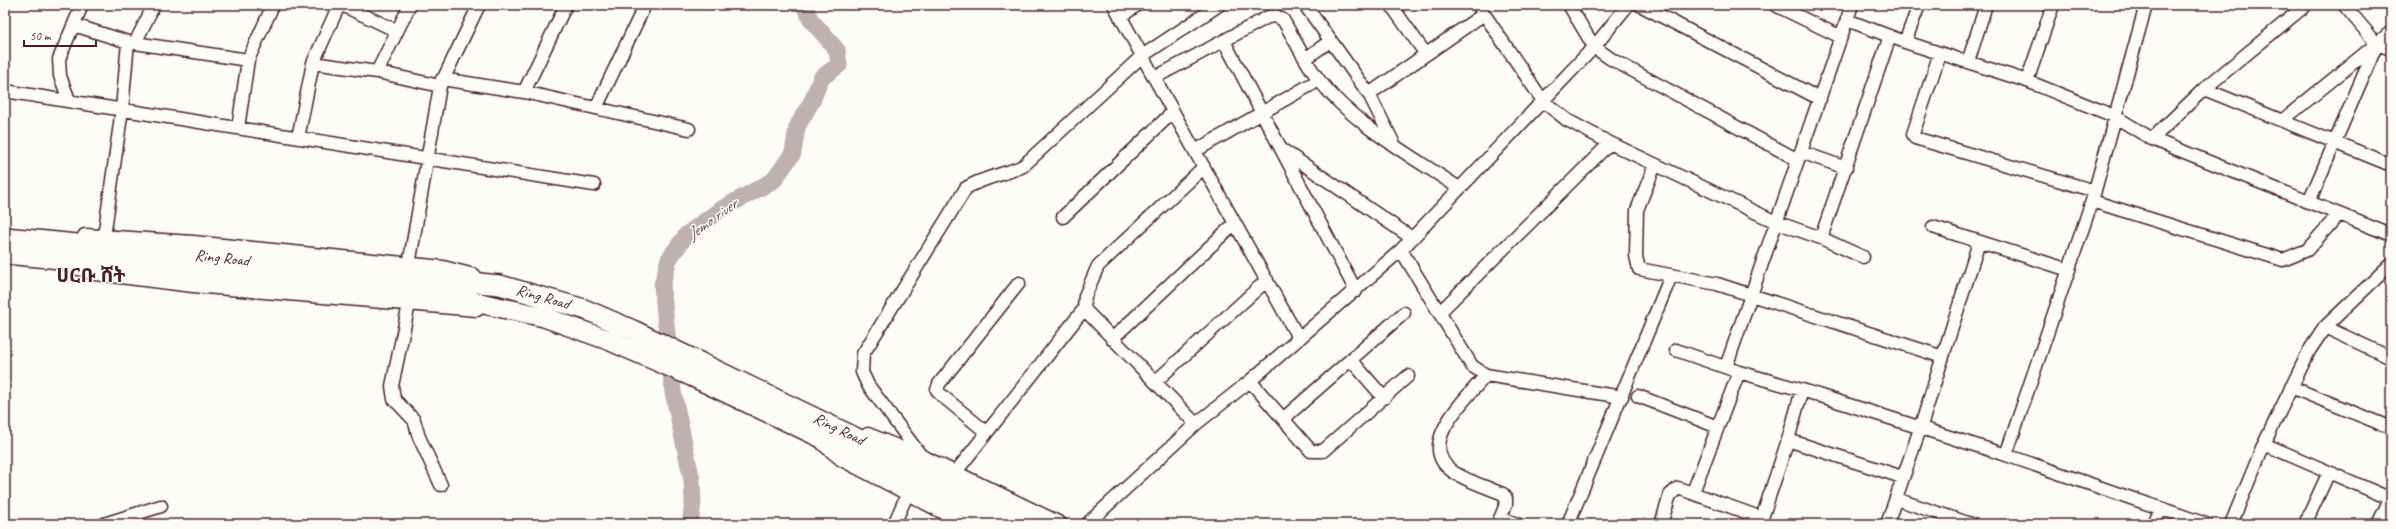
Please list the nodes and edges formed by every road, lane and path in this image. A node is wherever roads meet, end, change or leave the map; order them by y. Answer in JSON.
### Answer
{"nodes":[{"id":1,"x":82,"y":5,"type":"edge"},
{"id":2,"x":154,"y":5,"type":"edge"},
{"id":3,"x":273,"y":5,"type":"edge"},
{"id":4,"x":341,"y":5,"type":"edge"},
{"id":5,"x":410,"y":5,"type":"edge"},
{"id":6,"x":479,"y":5,"type":"edge"},
{"id":7,"x":566,"y":5,"type":"edge"},
{"id":8,"x":645,"y":5,"type":"edge"},
{"id":9,"x":1114,"y":5,"type":"edge"},
{"id":10,"x":1137,"y":5,"type":"edge"},
{"id":11,"x":1219,"y":5,"type":"edge"},
{"id":12,"x":1391,"y":5,"type":"edge"},
{"id":13,"x":1569,"y":5,"type":"edge"},
{"id":14,"x":1628,"y":5,"type":"edge"},
{"id":15,"x":1640,"y":5,"type":"edge"},
{"id":16,"x":1775,"y":5,"type":"edge"},
{"id":17,"x":1852,"y":5,"type":"edge"},
{"id":18,"x":1919,"y":5,"type":"edge"},
{"id":19,"x":1986,"y":5,"type":"edge"},
{"id":20,"x":2053,"y":5,"type":"edge"},
{"id":21,"x":2146,"y":5,"type":"edge"},
{"id":22,"x":2306,"y":5,"type":"edge"},
{"id":23,"x":2344,"y":5,"type":"edge"},
{"id":24,"x":1310,"y":7,"type":"edge"},
{"id":25,"x":1481,"y":9,"type":"edge"},
{"id":26,"x":1120,"y":17,"type":"junction"},
{"id":27,"x":1847,"y":20,"type":"junction"},
{"id":28,"x":74,"y":25,"type":"junction"},
{"id":29,"x":397,"y":31,"type":"junction"},
{"id":30,"x":2391,"y":32,"type":"edge"},
{"id":31,"x":1890,"y":36,"type":"junction"},
{"id":32,"x":1841,"y":37,"type":"junction"},
{"id":33,"x":1224,"y":41,"type":"junction"},
{"id":34,"x":1330,"y":41,"type":"junction"},
{"id":35,"x":1905,"y":42,"type":"junction"},
{"id":36,"x":132,"y":43,"type":"junction"},
{"id":37,"x":2377,"y":44,"type":"junction"},
{"id":38,"x":1594,"y":47,"type":"junction"},
{"id":39,"x":2391,"y":49,"type":"edge"},
{"id":40,"x":1425,"y":53,"type":"junction"},
{"id":41,"x":1940,"y":53,"type":"junction"},
{"id":42,"x":1142,"y":56,"type":"junction"},
{"id":43,"x":1305,"y":59,"type":"junction"},
{"id":44,"x":248,"y":60,"type":"junction"},
{"id":45,"x":1968,"y":62,"type":"junction"},
{"id":46,"x":313,"y":63,"type":"junction"},
{"id":47,"x":377,"y":72,"type":"junction"},
{"id":48,"x":1154,"y":78,"type":"junction"},
{"id":49,"x":1319,"y":80,"type":"junction"},
{"id":50,"x":2026,"y":81,"type":"junction"},
{"id":51,"x":441,"y":82,"type":"junction"},
{"id":52,"x":2204,"y":89,"type":"junction"},
{"id":53,"x":5,"y":90,"type":"edge"},
{"id":54,"x":524,"y":92,"type":"junction"},
{"id":55,"x":1369,"y":94,"type":"junction"},
{"id":56,"x":1820,"y":99,"type":"junction"},
{"id":57,"x":69,"y":100,"type":"junction"},
{"id":58,"x":1543,"y":101,"type":"junction"},
{"id":59,"x":596,"y":108,"type":"junction"},
{"id":60,"x":122,"y":109,"type":"junction"},
{"id":61,"x":1173,"y":112,"type":"junction"},
{"id":62,"x":1262,"y":113,"type":"junction"},
{"id":63,"x":2114,"y":116,"type":"junction"},
{"id":64,"x":2282,"y":120,"type":"junction"},
{"id":65,"x":238,"y":128,"type":"junction"},
{"id":66,"x":689,"y":129,"type":"dead end"},
{"id":67,"x":298,"y":138,"type":"junction"},
{"id":68,"x":2152,"y":139,"type":"junction"},
{"id":69,"x":1610,"y":143,"type":"junction"},
{"id":70,"x":2336,"y":143,"type":"junction"},
{"id":71,"x":1395,"y":145,"type":"junction"},
{"id":72,"x":1281,"y":150,"type":"junction"},
{"id":73,"x":1195,"y":151,"type":"junction"},
{"id":74,"x":1800,"y":156,"type":"junction"},
{"id":75,"x":426,"y":159,"type":"junction"},
{"id":76,"x":1655,"y":165,"type":"junction"},
{"id":77,"x":2391,"y":165,"type":"edge"},
{"id":78,"x":1204,"y":167,"type":"junction"},
{"id":79,"x":1846,"y":168,"type":"junction"},
{"id":80,"x":594,"y":185,"type":"dead end"},
{"id":81,"x":1459,"y":188,"type":"junction"},
{"id":82,"x":2093,"y":196,"type":"junction"},
{"id":83,"x":2309,"y":202,"type":"junction"},
{"id":84,"x":2339,"y":214,"type":"junction"},
{"id":85,"x":1063,"y":217,"type":"dead end"},
{"id":86,"x":1776,"y":222,"type":"junction"},
{"id":87,"x":1235,"y":223,"type":"junction"},
{"id":88,"x":1933,"y":227,"type":"dead end"},
{"id":89,"x":2391,"y":235,"type":"edge"},
{"id":90,"x":5,"y":237,"type":"edge"},
{"id":91,"x":104,"y":237,"type":"junction"},
{"id":92,"x":1412,"y":238,"type":"junction"},
{"id":93,"x":1822,"y":238,"type":"junction"},
{"id":94,"x":1979,"y":242,"type":"junction"},
{"id":95,"x":1401,"y":250,"type":"junction"},
{"id":96,"x":60,"y":251,"type":"junction"},
{"id":97,"x":5,"y":254,"type":"edge"},
{"id":98,"x":1863,"y":258,"type":"dead end"},
{"id":99,"x":2391,"y":264,"type":"edge"},
{"id":100,"x":409,"y":265,"type":"junction"},
{"id":101,"x":2069,"y":270,"type":"junction"},
{"id":102,"x":1671,"y":276,"type":"junction"},
{"id":103,"x":1267,"y":280,"type":"junction"},
{"id":104,"x":1019,"y":283,"type":"dead end"},
{"id":105,"x":500,"y":285,"type":"junction"},
{"id":106,"x":1356,"y":291,"type":"junction"},
{"id":107,"x":1751,"y":296,"type":"junction"},
{"id":108,"x":409,"y":304,"type":"junction"},
{"id":109,"x":502,"y":306,"type":"junction"},
{"id":110,"x":1084,"y":309,"type":"junction"},
{"id":111,"x":1404,"y":313,"type":"dead end"},
{"id":112,"x":1439,"y":314,"type":"junction"},
{"id":113,"x":2325,"y":327,"type":"junction"},
{"id":114,"x":1299,"y":338,"type":"junction"},
{"id":115,"x":1112,"y":339,"type":"junction"},
{"id":116,"x":1676,"y":350,"type":"dead end"},
{"id":117,"x":1943,"y":357,"type":"junction"},
{"id":118,"x":2391,"y":358,"type":"edge"},
{"id":119,"x":1351,"y":360,"type":"junction"},
{"id":120,"x":1726,"y":367,"type":"junction"},
{"id":121,"x":1739,"y":372,"type":"junction"},
{"id":122,"x":1486,"y":375,"type":"junction"},
{"id":123,"x":1408,"y":376,"type":"dead end"},
{"id":124,"x":1250,"y":381,"type":"junction"},
{"id":125,"x":1155,"y":382,"type":"junction"},
{"id":126,"x":2291,"y":387,"type":"junction"},
{"id":127,"x":1802,"y":390,"type":"junction"},
{"id":128,"x":1638,"y":396,"type":"dead end"},
{"id":129,"x":1622,"y":397,"type":"junction"},
{"id":130,"x":1384,"y":398,"type":"junction"},
{"id":131,"x":1283,"y":419,"type":"junction"},
{"id":132,"x":1196,"y":424,"type":"junction"},
{"id":133,"x":1718,"y":427,"type":"junction"},
{"id":134,"x":2391,"y":428,"type":"edge"},
{"id":135,"x":822,"y":429,"type":"junction"},
{"id":136,"x":1920,"y":429,"type":"junction"},
{"id":137,"x":986,"y":432,"type":"junction"},
{"id":138,"x":1788,"y":440,"type":"junction"},
{"id":139,"x":2264,"y":444,"type":"junction"},
{"id":140,"x":2006,"y":455,"type":"junction"},
{"id":141,"x":922,"y":457,"type":"junction"},
{"id":142,"x":2329,"y":472,"type":"junction"},
{"id":143,"x":955,"y":473,"type":"junction"},
{"id":144,"x":1902,"y":477,"type":"junction"},
{"id":145,"x":441,"y":485,"type":"dead end"},
{"id":146,"x":1693,"y":492,"type":"junction"},
{"id":147,"x":907,"y":495,"type":"junction"},
{"id":148,"x":1896,"y":499,"type":"junction"},
{"id":149,"x":2390,"y":499,"type":"edge"},
{"id":150,"x":161,"y":506,"type":"dead end"},
{"id":151,"x":2161,"y":509,"type":"junction"},
{"id":152,"x":1499,"y":521,"type":"edge"},
{"id":153,"x":1761,"y":521,"type":"edge"},
{"id":154,"x":104,"y":524,"type":"edge"},
{"id":155,"x":894,"y":524,"type":"edge"},
{"id":156,"x":967,"y":524,"type":"edge"},
{"id":157,"x":1003,"y":524,"type":"edge"},
{"id":158,"x":1035,"y":524,"type":"edge"},
{"id":159,"x":1060,"y":524,"type":"edge"},
{"id":160,"x":1087,"y":524,"type":"edge"},
{"id":161,"x":1518,"y":524,"type":"edge"},
{"id":162,"x":1568,"y":524,"type":"edge"},
{"id":163,"x":1662,"y":524,"type":"edge"},
{"id":164,"x":1887,"y":524,"type":"edge"},
{"id":165,"x":1970,"y":524,"type":"edge"},
{"id":166,"x":2154,"y":524,"type":"edge"},
{"id":167,"x":2206,"y":524,"type":"edge"},
{"id":168,"x":2231,"y":524,"type":"edge"},
{"id":169,"x":2305,"y":524,"type":"edge"},
{"id":170,"x":2378,"y":524,"type":"edge"}],
"edges":[{"from":1,"to":28,"type":"street"},
{"from":2,"to":36,"type":"street"},
{"from":3,"to":44,"type":"street"},
{"from":4,"to":29,"type":"street"},
{"from":4,"to":46,"type":"street"},
{"from":5,"to":29,"type":"street"},
{"from":6,"to":51,"type":"street"},
{"from":7,"to":54,"type":"street"},
{"from":8,"to":59,"type":"street"},
{"from":9,"to":26,"type":"street"},
{"from":10,"to":26,"type":"street"},
{"from":11,"to":42,"type":"street"},
{"from":12,"to":40,"type":"street"},
{"from":13,"to":38,"type":"street"},
{"from":14,"to":38,"type":"street"},
{"from":15,"to":56,"type":"street"},
{"from":16,"to":32,"type":"street"},
{"from":17,"to":27,"type":"street"},
{"from":18,"to":35,"type":"street"},
{"from":19,"to":45,"type":"street"},
{"from":20,"to":50,"type":"street"},
{"from":21,"to":63,"type":"street"},
{"from":22,"to":52,"type":"street"},
{"from":23,"to":37,"type":"street"},
{"from":24,"to":34,"type":"street"},
{"from":25,"to":40,"type":"street"},
{"from":25,"to":58,"type":"street"},
{"from":26,"to":42,"type":"street"},
{"from":27,"to":31,"type":"street"},
{"from":27,"to":32,"type":"street"},
{"from":28,"to":36,"type":"street"},
{"from":28,"to":57,"type":"street"},
{"from":29,"to":47,"type":"street"},
{"from":30,"to":37,"type":"street"},
{"from":31,"to":35,"type":"street"},
{"from":31,"to":79,"type":"street"},
{"from":32,"to":56,"type":"street"},
{"from":33,"to":43,"type":"street"},
{"from":33,"to":48,"type":"street"},
{"from":33,"to":62,"type":"street"},
{"from":34,"to":43,"type":"street"},
{"from":34,"to":55,"type":"street"},
{"from":35,"to":41,"type":"street"},
{"from":36,"to":44,"type":"street"},
{"from":36,"to":60,"type":"street"},
{"from":37,"to":39,"type":"street"},
{"from":37,"to":64,"type":"street"},
{"from":37,"to":70,"type":"street"},
{"from":38,"to":58,"type":"street"},
{"from":38,"to":74,"type":"street"},
{"from":40,"to":55,"type":"street"},
{"from":41,"to":45,"type":"street"},
{"from":41,"to":82,"type":"street"},
{"from":42,"to":48,"type":"street"},
{"from":42,"to":141,"type":"street"},
{"from":43,"to":49,"type":"street"},
{"from":44,"to":65,"type":"street"},
{"from":45,"to":50,"type":"street"},
{"from":46,"to":47,"type":"street"},
{"from":46,"to":67,"type":"street"},
{"from":47,"to":51,"type":"street"},
{"from":48,"to":61,"type":"street"},
{"from":49,"to":62,"type":"street"},
{"from":49,"to":71,"type":"street"},
{"from":50,"to":63,"type":"street"},
{"from":51,"to":54,"type":"street"},
{"from":51,"to":75,"type":"street"},
{"from":52,"to":64,"type":"street"},
{"from":52,"to":68,"type":"street"},
{"from":53,"to":57,"type":"street"},
{"from":54,"to":59,"type":"street"},
{"from":55,"to":71,"type":"street"},
{"from":56,"to":74,"type":"street"},
{"from":57,"to":60,"type":"street"},
{"from":58,"to":69,"type":"street"},
{"from":58,"to":81,"type":"street"},
{"from":59,"to":66,"type":"street"},
{"from":60,"to":65,"type":"street"},
{"from":60,"to":91,"type":"street"},
{"from":61,"to":73,"type":"street"},
{"from":61,"to":85,"type":"street"},
{"from":62,"to":72,"type":"street"},
{"from":62,"to":73,"type":"street"},
{"from":63,"to":68,"type":"street"},
{"from":63,"to":82,"type":"street"},
{"from":64,"to":70,"type":"street"},
{"from":65,"to":67,"type":"street"},
{"from":67,"to":75,"type":"street"},
{"from":68,"to":83,"type":"street"},
{"from":69,"to":76,"type":"street"},
{"from":69,"to":112,"type":"street"},
{"from":70,"to":77,"type":"street"},
{"from":70,"to":83,"type":"street"},
{"from":71,"to":81,"type":"street"},
{"from":72,"to":92,"type":"street"},
{"from":72,"to":106,"type":"street"},
{"from":73,"to":78,"type":"street"},
{"from":74,"to":79,"type":"street"},
{"from":74,"to":86,"type":"street"},
{"from":75,"to":80,"type":"street"},
{"from":75,"to":100,"type":"street"},
{"from":76,"to":86,"type":"street"},
{"from":76,"to":102,"type":"street"},
{"from":78,"to":87,"type":"street"},
{"from":78,"to":110,"type":"street"},
{"from":79,"to":93,"type":"street"},
{"from":81,"to":92,"type":"street"},
{"from":82,"to":84,"type":"street"},
{"from":82,"to":101,"type":"street"},
{"from":83,"to":84,"type":"street"},
{"from":84,"to":89,"type":"street"},
{"from":86,"to":93,"type":"street"},
{"from":86,"to":107,"type":"street"},
{"from":87,"to":103,"type":"street"},
{"from":87,"to":115,"type":"street"},
{"from":88,"to":94,"type":"street"},
{"from":90,"to":96,"type":"highway","name":"Ring Road"},
{"from":91,"to":96,"type":"street"},
{"from":91,"to":100,"type":"street"},
{"from":92,"to":95,"type":"street"},
{"from":93,"to":98,"type":"street"},
{"from":94,"to":101,"type":"street"},
{"from":94,"to":117,"type":"street"},
{"from":95,"to":106,"type":"street"},
{"from":95,"to":112,"type":"street"},
{"from":96,"to":97,"type":"highway","name":"Ring Road"},
{"from":96,"to":105,"type":"highway","name":"Ring Road"},
{"from":96,"to":108,"type":"street"},
{"from":96,"to":109,"type":"highway","name":"Ring Road"},
{"from":99,"to":113,"type":"street"},
{"from":100,"to":105,"type":"street"},
{"from":101,"to":140,"type":"street"},
{"from":102,"to":107,"type":"street"},
{"from":102,"to":129,"type":"street"},
{"from":103,"to":114,"type":"street"},
{"from":103,"to":125,"type":"street"},
{"from":104,"to":137,"type":"street"},
{"from":105,"to":135,"type":"highway","name":"Ring Road"},
{"from":106,"to":114,"type":"street"},
{"from":107,"to":117,"type":"street"},
{"from":107,"to":120,"type":"street"},
{"from":108,"to":109,"type":"street"},
{"from":108,"to":145,"type":"street"},
{"from":109,"to":135,"type":"highway","name":"Ring Road"},
{"from":110,"to":115,"type":"street"},
{"from":110,"to":137,"type":"street"},
{"from":111,"to":119,"type":"street"},
{"from":112,"to":122,"type":"street"},
{"from":113,"to":118,"type":"street"},
{"from":113,"to":126,"type":"street"},
{"from":114,"to":124,"type":"street"},
{"from":115,"to":125,"type":"street"},
{"from":116,"to":120,"type":"street"},
{"from":117,"to":136,"type":"street"},
{"from":119,"to":130,"type":"street"},
{"from":119,"to":131,"type":"street"},
{"from":120,"to":121,"type":"street"},
{"from":121,"to":127,"type":"street"},
{"from":121,"to":133,"type":"street"},
{"from":122,"to":129,"type":"street"},
{"from":122,"to":152,"type":"street"},
{"from":123,"to":130,"type":"street"},
{"from":124,"to":131,"type":"street"},
{"from":124,"to":132,"type":"street"},
{"from":125,"to":132,"type":"street"},
{"from":126,"to":134,"type":"street"},
{"from":126,"to":139,"type":"street"},
{"from":127,"to":136,"type":"street"},
{"from":127,"to":138,"type":"street"},
{"from":128,"to":133,"type":"street"},
{"from":129,"to":162,"type":"street"},
{"from":130,"to":131,"type":"street"},
{"from":132,"to":160,"type":"street"},
{"from":133,"to":146,"type":"street"},
{"from":135,"to":141,"type":"street"},
{"from":135,"to":147,"type":"street"},
{"from":135,"to":157,"type":"highway","name":"Ring Road"},
{"from":135,"to":158,"type":"highway","name":"Ring Road"},
{"from":136,"to":140,"type":"street"},
{"from":136,"to":144,"type":"street"},
{"from":137,"to":143,"type":"street"},
{"from":138,"to":144,"type":"street"},
{"from":138,"to":153,"type":"street"},
{"from":139,"to":142,"type":"street"},
{"from":139,"to":168,"type":"street"},
{"from":140,"to":151,"type":"street"},
{"from":141,"to":143,"type":"street"},
{"from":142,"to":149,"type":"street"},
{"from":142,"to":169,"type":"street"},
{"from":143,"to":159,"type":"street"},
{"from":144,"to":148,"type":"street"},
{"from":146,"to":153,"type":"street"},
{"from":146,"to":163,"type":"street"},
{"from":147,"to":155,"type":"street"},
{"from":147,"to":156,"type":"street"},
{"from":148,"to":164,"type":"street"},
{"from":148,"to":165,"type":"street"},
{"from":149,"to":170,"type":"street"},
{"from":150,"to":154,"type":"street"},
{"from":151,"to":166,"type":"street"},
{"from":151,"to":167,"type":"street"},
{"from":152,"to":161,"type":"street"}]}
